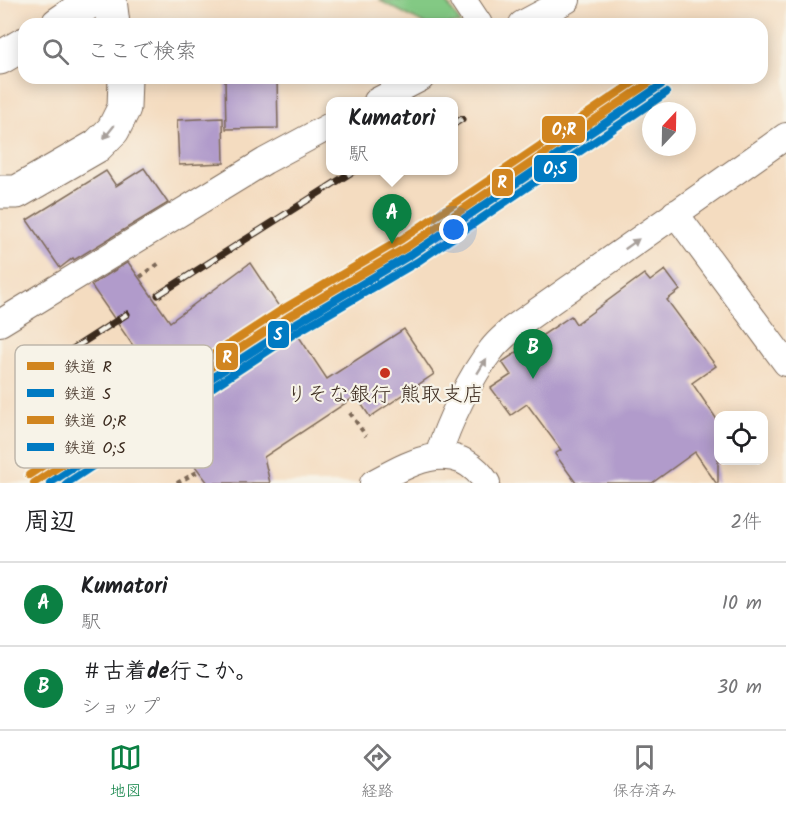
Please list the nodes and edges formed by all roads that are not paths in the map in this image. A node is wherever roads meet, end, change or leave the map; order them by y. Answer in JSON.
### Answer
{"nodes":[{"id":1,"x":86,"y":0,"type":"edge"},
{"id":2,"x":110,"y":0,"type":"edge"},
{"id":3,"x":464,"y":0,"type":"edge"},
{"id":4,"x":567,"y":0,"type":"edge"},
{"id":5,"x":67,"y":18,"type":"edge"},
{"id":6,"x":112,"y":18,"type":"edge"},
{"id":7,"x":475,"y":18,"type":"edge"},
{"id":8,"x":533,"y":18,"type":"edge"},
{"id":9,"x":18,"y":48,"type":"edge"},
{"id":10,"x":0,"y":58,"type":"edge"},
{"id":11,"x":125,"y":84,"type":"edge"},
{"id":12,"x":410,"y":84,"type":"edge"},
{"id":13,"x":386,"y":97,"type":"edge"},
{"id":14,"x":326,"y":128,"type":"edge"},
{"id":15,"x":786,"y":136,"type":"edge"},
{"id":16,"x":0,"y":192,"type":"edge"},
{"id":17,"x":675,"y":213,"type":"junction"},
{"id":18,"x":0,"y":323,"type":"edge"},
{"id":19,"x":786,"y":363,"type":"edge"},
{"id":20,"x":438,"y":456,"type":"junction"},
{"id":21,"x":373,"y":483,"type":"edge"},
{"id":22,"x":487,"y":483,"type":"edge"}],
"edges":[{"from":1,"to":5,"type":"street"},
{"from":2,"to":6,"type":"street"},
{"from":3,"to":7,"type":"street"},
{"from":4,"to":8,"type":"street"},
{"from":9,"to":10,"type":"street"},
{"from":11,"to":16,"type":"street","one_way":true},
{"from":12,"to":13,"type":"street"},
{"from":14,"to":18,"type":"street"},
{"from":15,"to":17,"type":"street"},
{"from":17,"to":19,"type":"street"},
{"from":20,"to":17,"type":"street","one_way":true},
{"from":20,"to":21,"type":"street"},
{"from":20,"to":22,"type":"street"}]}
